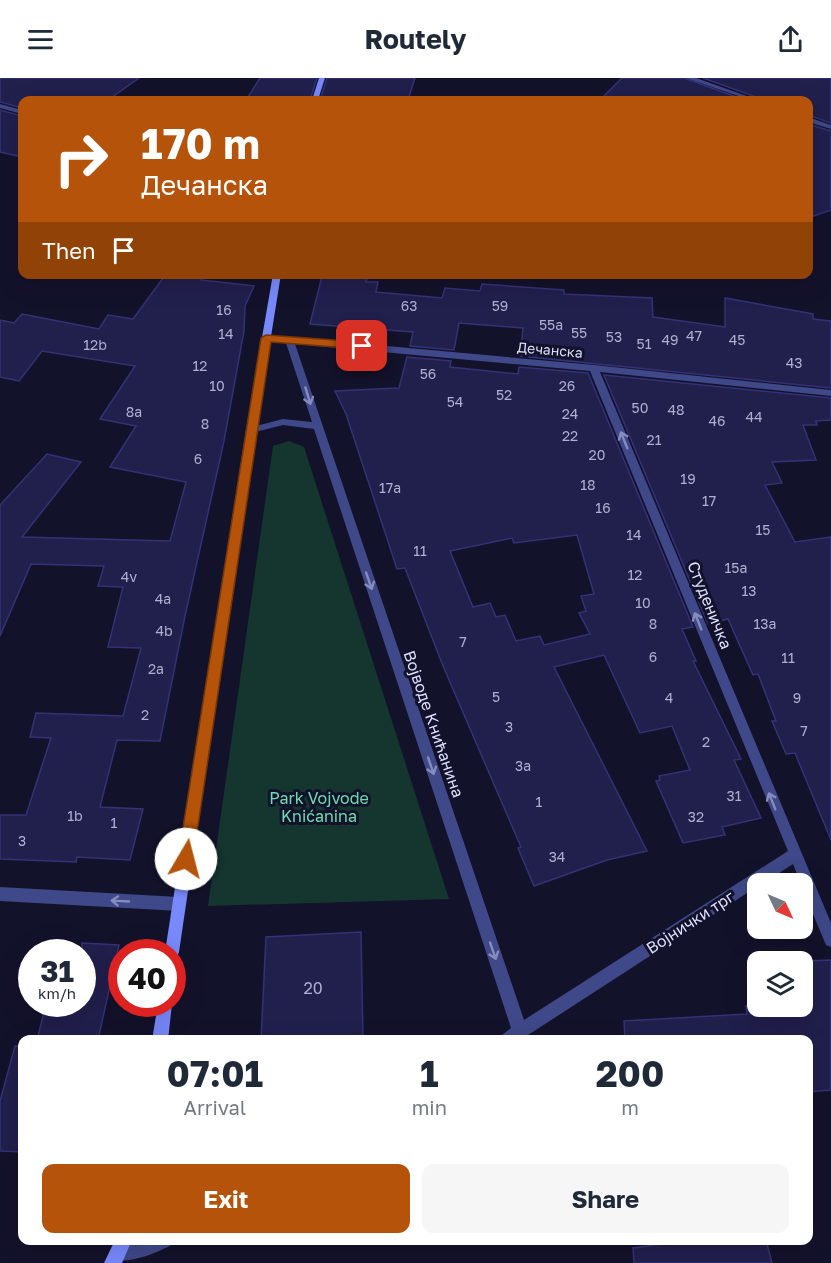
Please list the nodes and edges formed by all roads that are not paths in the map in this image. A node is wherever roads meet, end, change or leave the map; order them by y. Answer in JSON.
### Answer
{"nodes":[{"id":1,"x":322,"y":78,"type":"edge"},
{"id":2,"x":689,"y":78,"type":"edge"},
{"id":3,"x":316,"y":96,"type":"edge"},
{"id":4,"x":743,"y":96,"type":"edge"},
{"id":5,"x":0,"y":106,"type":"edge"},
{"id":6,"x":18,"y":111,"type":"edge"},
{"id":7,"x":813,"y":121,"type":"edge"},
{"id":8,"x":831,"y":127,"type":"edge"},
{"id":9,"x":276,"y":279,"type":"edge"},
{"id":10,"x":266,"y":338,"type":"junction"},
{"id":11,"x":290,"y":340,"type":"junction"},
{"id":12,"x":594,"y":368,"type":"junction"},
{"id":13,"x":831,"y":393,"type":"edge"},
{"id":14,"x":317,"y":426,"type":"junction"},
{"id":15,"x":250,"y":429,"type":"junction"},
{"id":16,"x":794,"y":855,"type":"junction"},
{"id":17,"x":0,"y":894,"type":"edge"},
{"id":18,"x":179,"y":904,"type":"junction"},
{"id":19,"x":174,"y":939,"type":"edge"},
{"id":20,"x":831,"y":940,"type":"edge"},
{"id":21,"x":163,"y":1017,"type":"edge"},
{"id":22,"x":520,"y":1032,"type":"junction"},
{"id":23,"x":161,"y":1035,"type":"edge"},
{"id":24,"x":515,"y":1035,"type":"edge"},
{"id":25,"x":153,"y":1245,"type":"edge"},
{"id":26,"x":119,"y":1252,"type":"edge"}],
"edges":[{"from":1,"to":3,"type":"street"},
{"from":2,"to":4,"type":"street"},
{"from":5,"to":6,"type":"street"},
{"from":7,"to":8,"type":"street"},
{"from":9,"to":10,"type":"street"},
{"from":10,"to":11,"type":"street","name":"Дечанска"},
{"from":10,"to":15,"type":"street"},
{"from":11,"to":12,"type":"street","name":"Дечанска"},
{"from":11,"to":14,"type":"street","name":"Војводе Книћанина","one_way":true},
{"from":12,"to":13,"type":"street","name":"Дечанска"},
{"from":16,"to":12,"type":"street","name":"Студеничка","one_way":true},
{"from":14,"to":15,"type":"street"},
{"from":14,"to":22,"type":"street","name":"Војводе Книћанина","one_way":true},
{"from":15,"to":18,"type":"street"},
{"from":16,"to":20,"type":"street"},
{"from":16,"to":22,"type":"street","name":"Војнички трг"},
{"from":18,"to":17,"type":"street","one_way":true},
{"from":18,"to":19,"type":"street"},
{"from":21,"to":23,"type":"street"},
{"from":22,"to":24,"type":"street","name":"Војнички трг"},
{"from":25,"to":26,"type":"street"}]}
